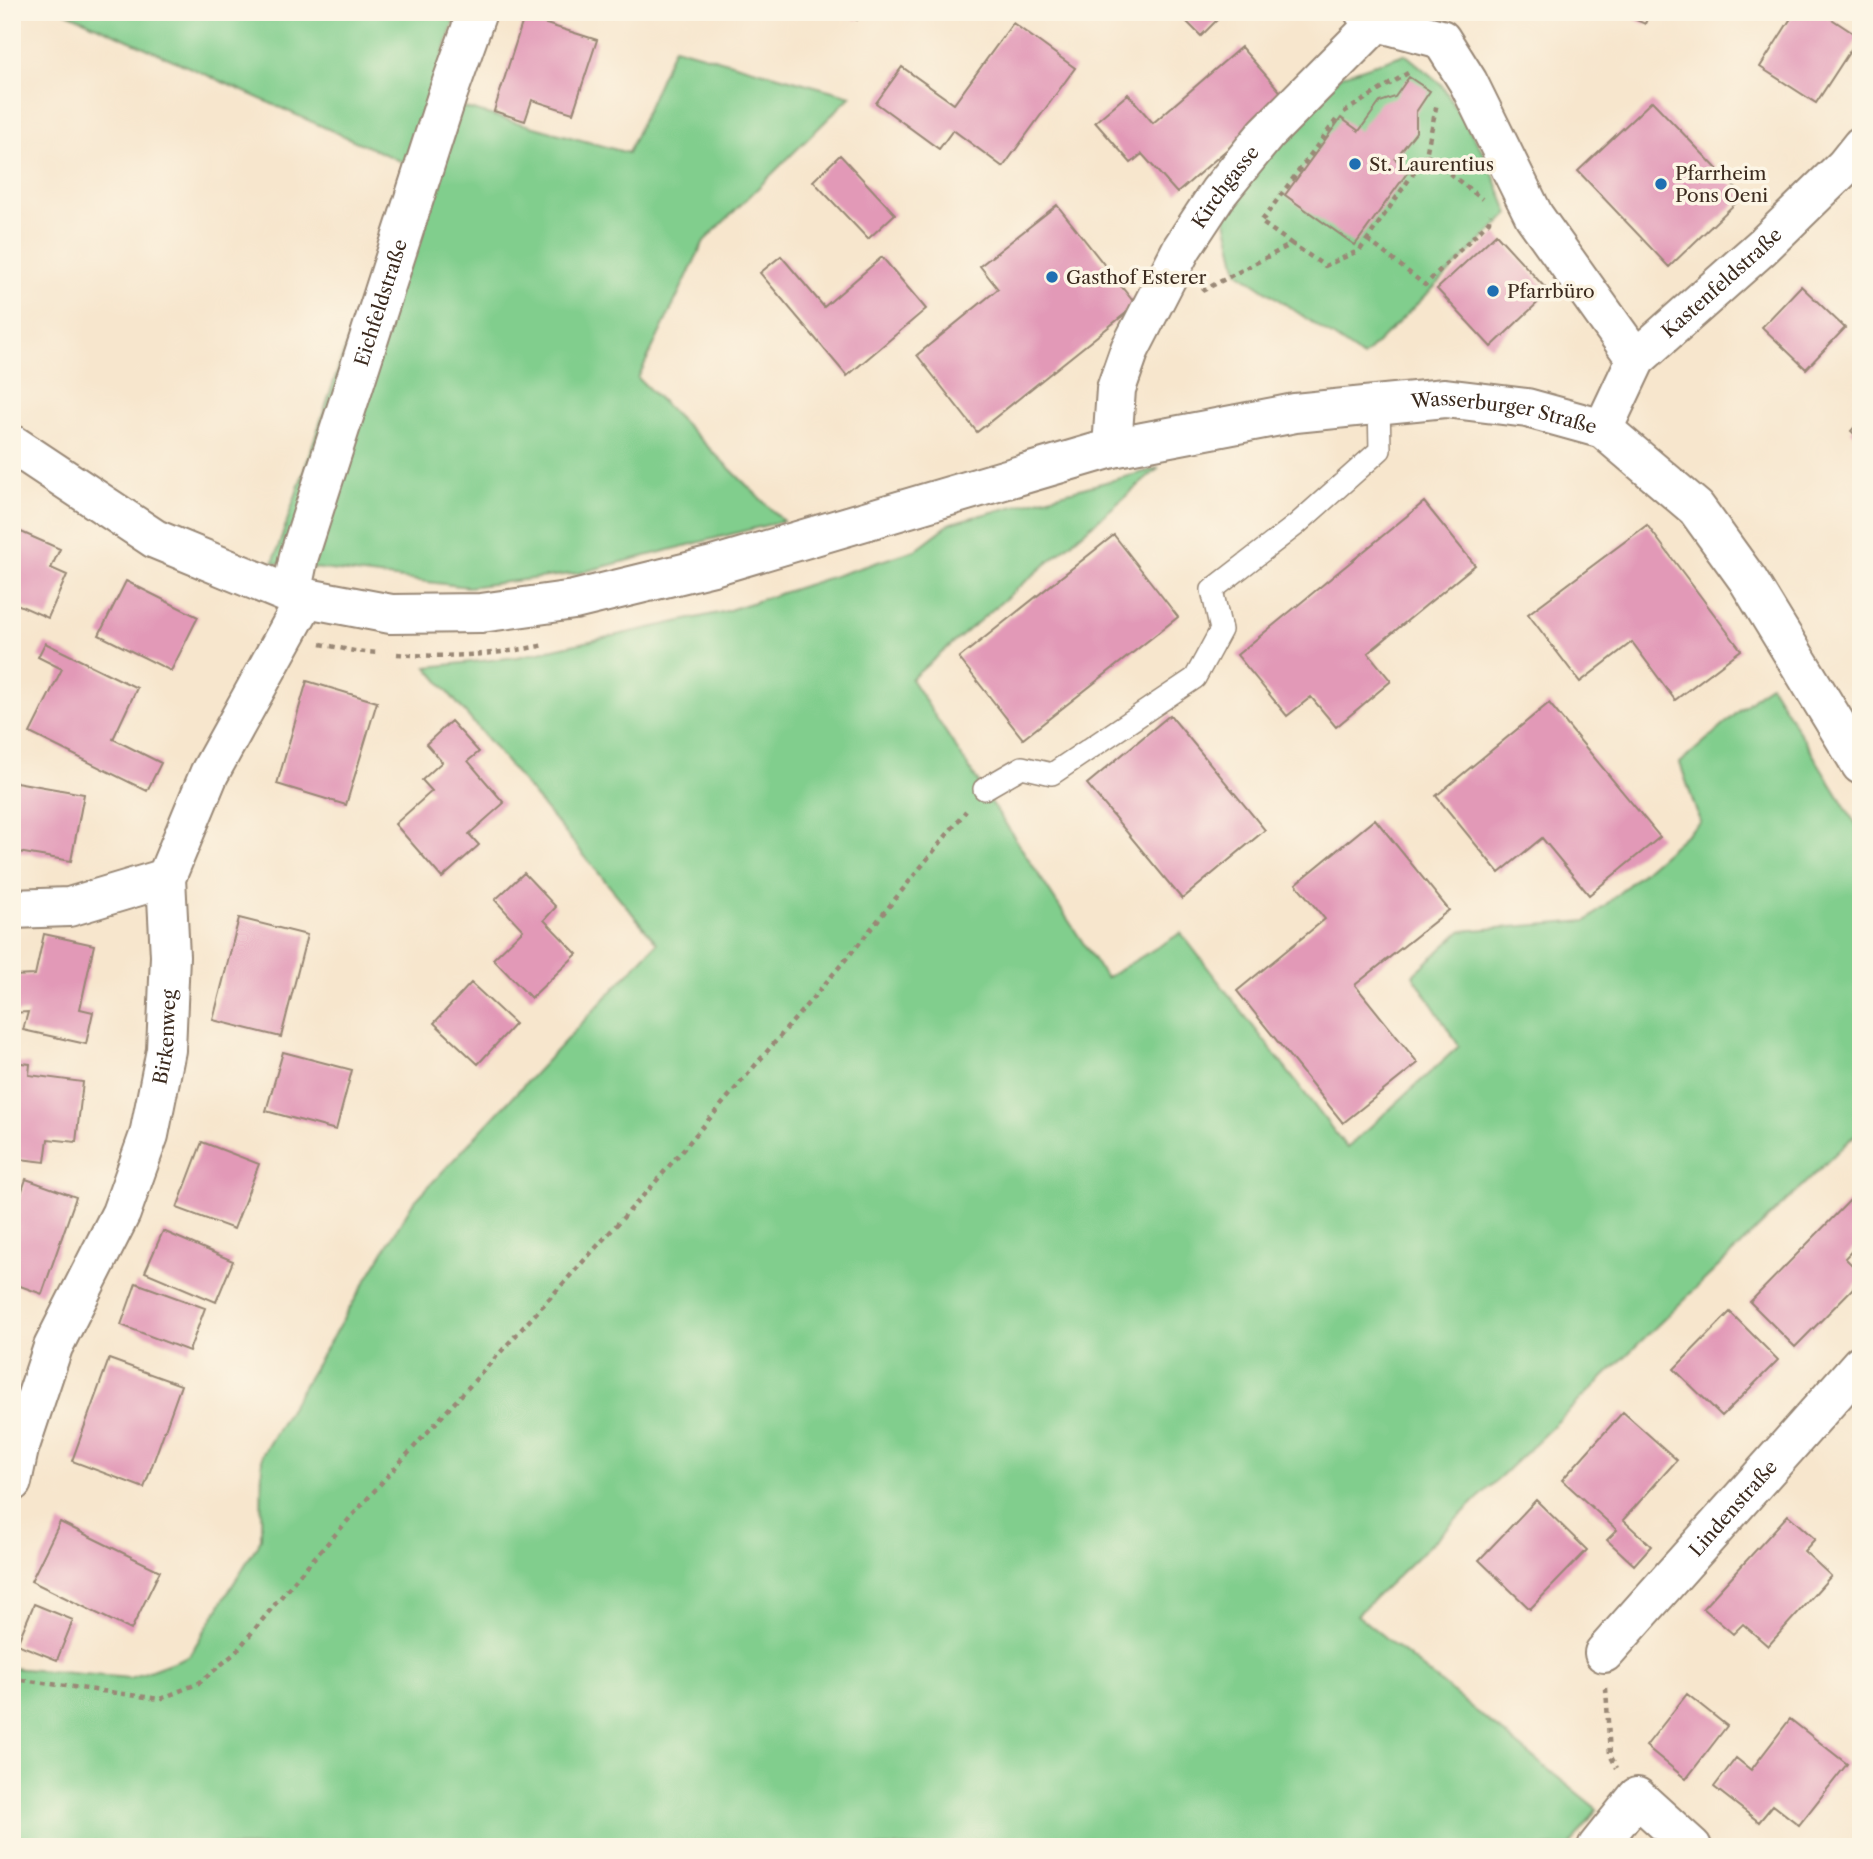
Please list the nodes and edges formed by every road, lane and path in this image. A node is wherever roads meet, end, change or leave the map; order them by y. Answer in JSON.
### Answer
{"nodes":[{"id":1,"x":477,"y":12,"type":"edge"},
{"id":2,"x":1371,"y":17,"type":"edge"},
{"id":3,"x":1450,"y":38,"type":"edge"},
{"id":4,"x":1420,"y":77,"type":"dead end"},
{"id":5,"x":1861,"y":146,"type":"edge"},
{"id":6,"x":1426,"y":155,"type":"junction"},
{"id":7,"x":1483,"y":201,"type":"dead end"},
{"id":8,"x":1492,"y":208,"type":"dead end"},
{"id":9,"x":1368,"y":240,"type":"junction"},
{"id":10,"x":1292,"y":244,"type":"junction"},
{"id":11,"x":1143,"y":323,"type":"junction"},
{"id":12,"x":1636,"y":359,"type":"junction"},
{"id":13,"x":1379,"y":404,"type":"junction"},
{"id":14,"x":1603,"y":429,"type":"junction"},
{"id":15,"x":12,"y":444,"type":"edge"},
{"id":16,"x":1112,"y":448,"type":"junction"},
{"id":17,"x":299,"y":596,"type":"junction"},
{"id":18,"x":1858,"y":753,"type":"edge"},
{"id":19,"x":984,"y":789,"type":"joint"},
{"id":20,"x":166,"y":878,"type":"junction"},
{"id":21,"x":12,"y":909,"type":"edge"},
{"id":22,"x":1861,"y":1364,"type":"edge"},
{"id":23,"x":12,"y":1482,"type":"edge"},
{"id":24,"x":1605,"y":1653,"type":"joint"},
{"id":25,"x":12,"y":1681,"type":"edge"},
{"id":26,"x":1637,"y":1797,"type":"junction"},
{"id":27,"x":1597,"y":1847,"type":"edge"},
{"id":28,"x":1692,"y":1847,"type":"edge"}],
"edges":[{"from":1,"to":17,"type":"street","name":"Eichfeldstraße"},
{"from":2,"to":3,"type":"street","name":"Kirchgasse"},
{"from":2,"to":11,"type":"street","name":"Kirchgasse"},
{"from":3,"to":6,"type":"path"},
{"from":3,"to":12,"type":"street"},
{"from":4,"to":10,"type":"path"},
{"from":5,"to":12,"type":"street","name":"Kastenfeldstraße"},
{"from":6,"to":7,"type":"path"},
{"from":6,"to":9,"type":"path"},
{"from":8,"to":9,"type":"path"},
{"from":9,"to":10,"type":"path"},
{"from":10,"to":11,"type":"path"},
{"from":11,"to":16,"type":"street","name":"Kirchgasse"},
{"from":12,"to":14,"type":"street","name":"Kastenfeldstraße"},
{"from":13,"to":14,"type":"street","name":"Wasserburger Straße"},
{"from":13,"to":16,"type":"street","name":"Wasserburger Straße"},
{"from":13,"to":19,"type":"lane"},
{"from":14,"to":18,"type":"street","name":"Wasserburger Straße"},
{"from":15,"to":17,"type":"street","name":"Wasserburger Straße"},
{"from":16,"to":17,"type":"street","name":"Wasserburger Straße"},
{"from":17,"to":20,"type":"street","name":"Birkenweg"},
{"from":19,"to":25,"type":"path"},
{"from":20,"to":21,"type":"street"},
{"from":20,"to":23,"type":"street","name":"Birkenweg"},
{"from":22,"to":24,"type":"street","name":"Lindenstraße"},
{"from":24,"to":26,"type":"path"},
{"from":26,"to":27,"type":"street"},
{"from":26,"to":28,"type":"street"}]}
